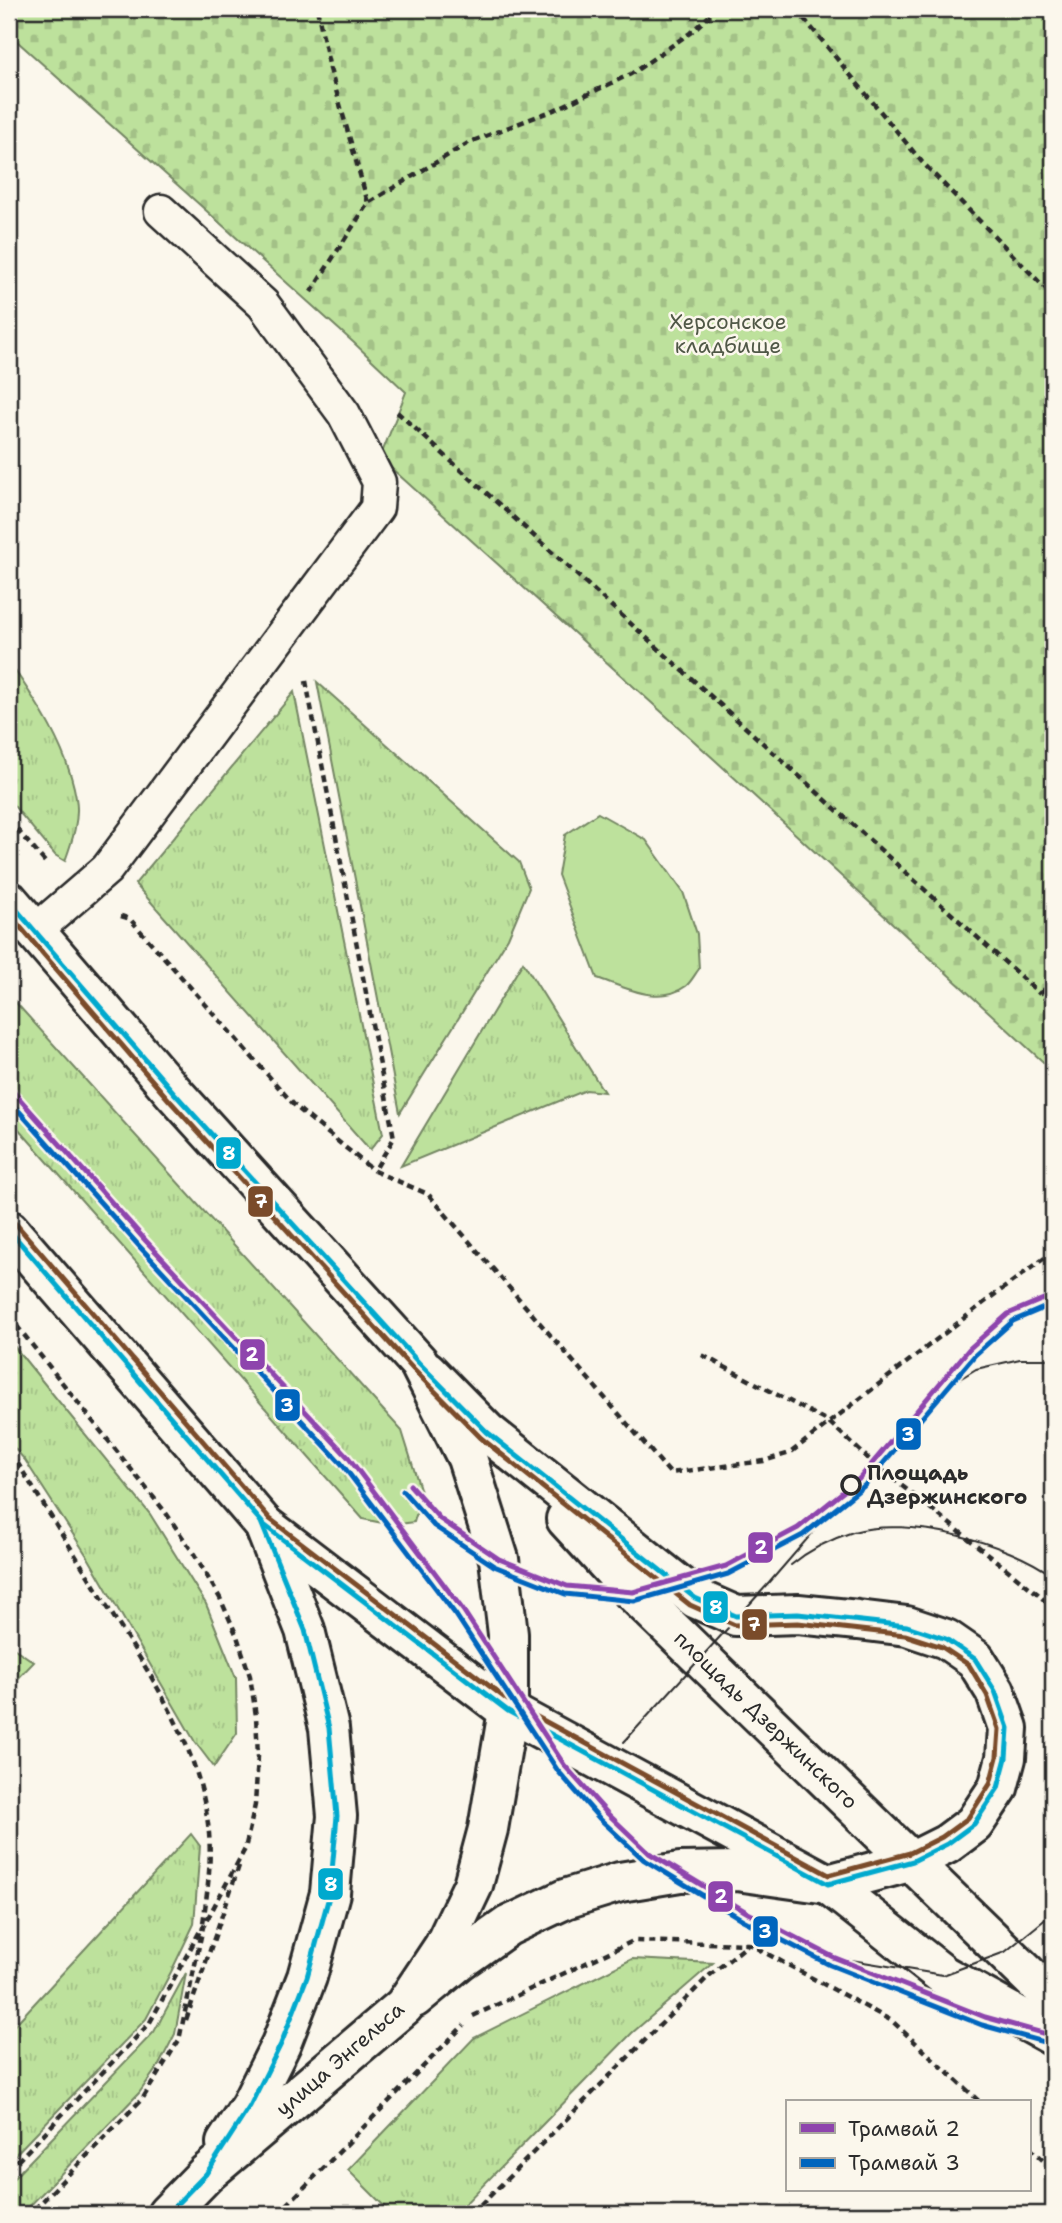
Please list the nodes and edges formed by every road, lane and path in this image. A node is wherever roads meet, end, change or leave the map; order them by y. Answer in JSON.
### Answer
{"nodes":[{"id":1,"x":317,"y":9,"type":"edge"},
{"id":2,"x":717,"y":9,"type":"edge"},
{"id":3,"x":796,"y":9,"type":"edge"},
{"id":4,"x":368,"y":203,"type":"junction"},
{"id":5,"x":162,"y":211,"type":"dead end"},
{"id":6,"x":1053,"y":296,"type":"edge"},
{"id":7,"x":306,"y":300,"type":"dead end"},
{"id":8,"x":394,"y":409,"type":"dead end"},
{"id":9,"x":288,"y":628,"type":"junction"},
{"id":10,"x":9,"y":820,"type":"edge"},
{"id":11,"x":76,"y":898,"type":"junction"},
{"id":12,"x":9,"y":901,"type":"edge"},
{"id":13,"x":21,"y":922,"type":"edge"},
{"id":14,"x":1053,"y":980,"type":"edge"},
{"id":15,"x":1040,"y":994,"type":"junction"},
{"id":16,"x":1053,"y":1006,"type":"edge"},
{"id":17,"x":374,"y":1171,"type":"junction"},
{"id":18,"x":9,"y":1230,"type":"edge"},
{"id":19,"x":1053,"y":1252,"type":"edge"},
{"id":20,"x":9,"y":1316,"type":"edge"},
{"id":21,"x":702,"y":1355,"type":"dead end"},
{"id":22,"x":419,"y":1363,"type":"junction"},
{"id":23,"x":829,"y":1422,"type":"junction"},
{"id":24,"x":487,"y":1432,"type":"junction"},
{"id":25,"x":9,"y":1453,"type":"edge"},
{"id":26,"x":264,"y":1525,"type":"junction"},
{"id":27,"x":1053,"y":1609,"type":"edge"},
{"id":28,"x":508,"y":1711,"type":"junction"},
{"id":29,"x":245,"y":1849,"type":"junction"},
{"id":30,"x":913,"y":1861,"type":"junction"},
{"id":31,"x":828,"y":1884,"type":"junction"},
{"id":32,"x":203,"y":1927,"type":"junction"},
{"id":33,"x":749,"y":1944,"type":"junction"},
{"id":34,"x":1053,"y":1999,"type":"edge"},
{"id":35,"x":404,"y":2006,"type":"junction"},
{"id":36,"x":1053,"y":2035,"type":"edge"},
{"id":37,"x":179,"y":2040,"type":"junction"},
{"id":38,"x":978,"y":2100,"type":"edge"},
{"id":39,"x":1030,"y":2148,"type":"edge"},
{"id":40,"x":9,"y":2170,"type":"edge"},
{"id":41,"x":1053,"y":2170,"type":"edge"},
{"id":42,"x":206,"y":2174,"type":"junction"},
{"id":43,"x":30,"y":2214,"type":"edge"},
{"id":44,"x":167,"y":2214,"type":"edge"},
{"id":45,"x":278,"y":2214,"type":"edge"},
{"id":46,"x":472,"y":2214,"type":"edge"}],
"edges":[{"from":1,"to":4,"type":"path"},
{"from":2,"to":4,"type":"path"},
{"from":3,"to":6,"type":"path"},
{"from":4,"to":7,"type":"path"},
{"from":5,"to":9,"type":"lane"},
{"from":8,"to":15,"type":"path"},
{"from":9,"to":11,"type":"lane"},
{"from":9,"to":17,"type":"path"},
{"from":10,"to":11,"type":"path"},
{"from":11,"to":13,"type":"lane"},
{"from":11,"to":17,"type":"path"},
{"from":12,"to":13,"type":"street","name":"улица Энгельса"},
{"from":13,"to":22,"type":"street","name":"улица Энгельса"},
{"from":14,"to":15,"type":"path"},
{"from":15,"to":16,"type":"path"},
{"from":17,"to":23,"type":"path"},
{"from":18,"to":26,"type":"street","name":"улица Энгельса"},
{"from":19,"to":23,"type":"path"},
{"from":20,"to":29,"type":"path"},
{"from":21,"to":23,"type":"path"},
{"from":22,"to":24,"type":"street"},
{"from":22,"to":28,"type":"street","name":"улица Энгельса"},
{"from":23,"to":27,"type":"path"},
{"from":24,"to":30,"type":"street","name":"площадь Дзержинского"},
{"from":24,"to":30,"type":"street"},
{"from":25,"to":32,"type":"path"},
{"from":26,"to":28,"type":"street"},
{"from":26,"to":42,"type":"street","name":"улица Энгельса"},
{"from":28,"to":31,"type":"street"},
{"from":28,"to":35,"type":"street","name":"улица Энгельса"},
{"from":29,"to":32,"type":"path"},
{"from":29,"to":37,"type":"path"},
{"from":30,"to":31,"type":"street"},
{"from":30,"to":34,"type":"street","name":"площадь Дзержинского"},
{"from":31,"to":35,"type":"street"},
{"from":31,"to":36,"type":"street"},
{"from":32,"to":37,"type":"path"},
{"from":32,"to":40,"type":"path"},
{"from":33,"to":38,"type":"path"},
{"from":33,"to":45,"type":"path"},
{"from":33,"to":46,"type":"path"},
{"from":35,"to":42,"type":"street","name":"улица Энгельса"},
{"from":37,"to":43,"type":"path"},
{"from":39,"to":41,"type":"path"},
{"from":42,"to":44,"type":"street"}]}
